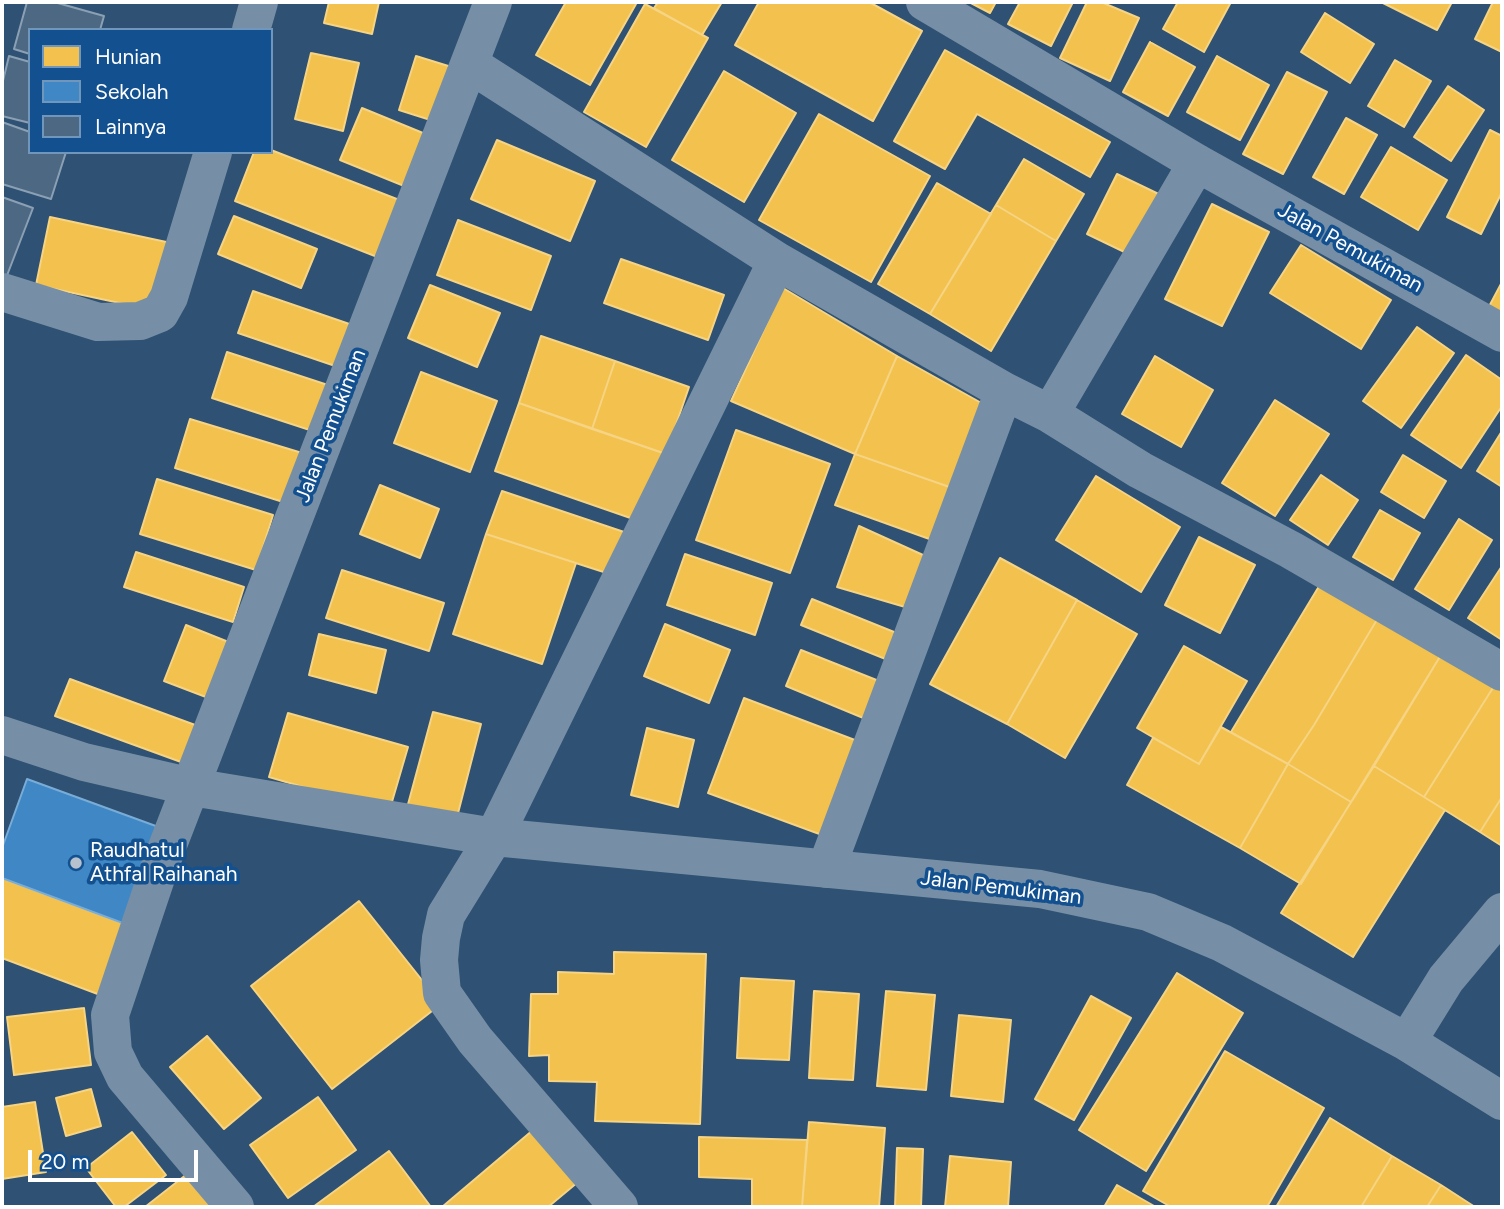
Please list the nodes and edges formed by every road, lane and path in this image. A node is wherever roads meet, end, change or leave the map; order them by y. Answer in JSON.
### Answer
{"nodes":[{"id":1,"x":260,"y":2,"type":"edge"},
{"id":2,"x":493,"y":2,"type":"edge"},
{"id":3,"x":925,"y":2,"type":"edge"},
{"id":4,"x":252,"y":28,"type":"edge"},
{"id":5,"x":471,"y":65,"type":"junction"},
{"id":6,"x":212,"y":154,"type":"edge"},
{"id":7,"x":1197,"y":163,"type":"junction"},
{"id":8,"x":777,"y":261,"type":"junction"},
{"id":9,"x":2,"y":292,"type":"edge"},
{"id":10,"x":1502,"y":333,"type":"edge"},
{"id":11,"x":1003,"y":391,"type":"junction"},
{"id":12,"x":1050,"y":414,"type":"junction"},
{"id":13,"x":1502,"y":672,"type":"edge"},
{"id":14,"x":2,"y":735,"type":"edge"},
{"id":15,"x":192,"y":787,"type":"junction"},
{"id":16,"x":494,"y":837,"type":"junction"},
{"id":17,"x":826,"y":869,"type":"junction"},
{"id":18,"x":1502,"y":912,"type":"edge"},
{"id":19,"x":1407,"y":1042,"type":"junction"},
{"id":20,"x":1502,"y":1101,"type":"edge"},
{"id":21,"x":235,"y":1207,"type":"edge"},
{"id":22,"x":619,"y":1207,"type":"edge"}],
"edges":[{"from":1,"to":4,"type":"street"},
{"from":2,"to":5,"type":"street","name":"Jalan Pemukiman"},
{"from":3,"to":7,"type":"street","name":"Jalan Pemukiman"},
{"from":5,"to":8,"type":"street"},
{"from":5,"to":15,"type":"street","name":"Jalan Pemukiman"},
{"from":6,"to":9,"type":"street"},
{"from":7,"to":10,"type":"street","name":"Jalan Pemukiman"},
{"from":7,"to":12,"type":"street"},
{"from":8,"to":11,"type":"street"},
{"from":8,"to":16,"type":"street"},
{"from":11,"to":12,"type":"street"},
{"from":11,"to":17,"type":"street"},
{"from":12,"to":13,"type":"street"},
{"from":14,"to":15,"type":"street","name":"Jalan Pemukiman"},
{"from":15,"to":16,"type":"street","name":"Jalan Pemukiman"},
{"from":15,"to":21,"type":"street","name":"Jalan Pemukiman"},
{"from":16,"to":17,"type":"street","name":"Jalan Pemukiman"},
{"from":16,"to":22,"type":"street"},
{"from":17,"to":19,"type":"street","name":"Jalan Pemukiman"},
{"from":18,"to":19,"type":"street"},
{"from":19,"to":20,"type":"street","name":"Jalan Pemukiman"}]}
